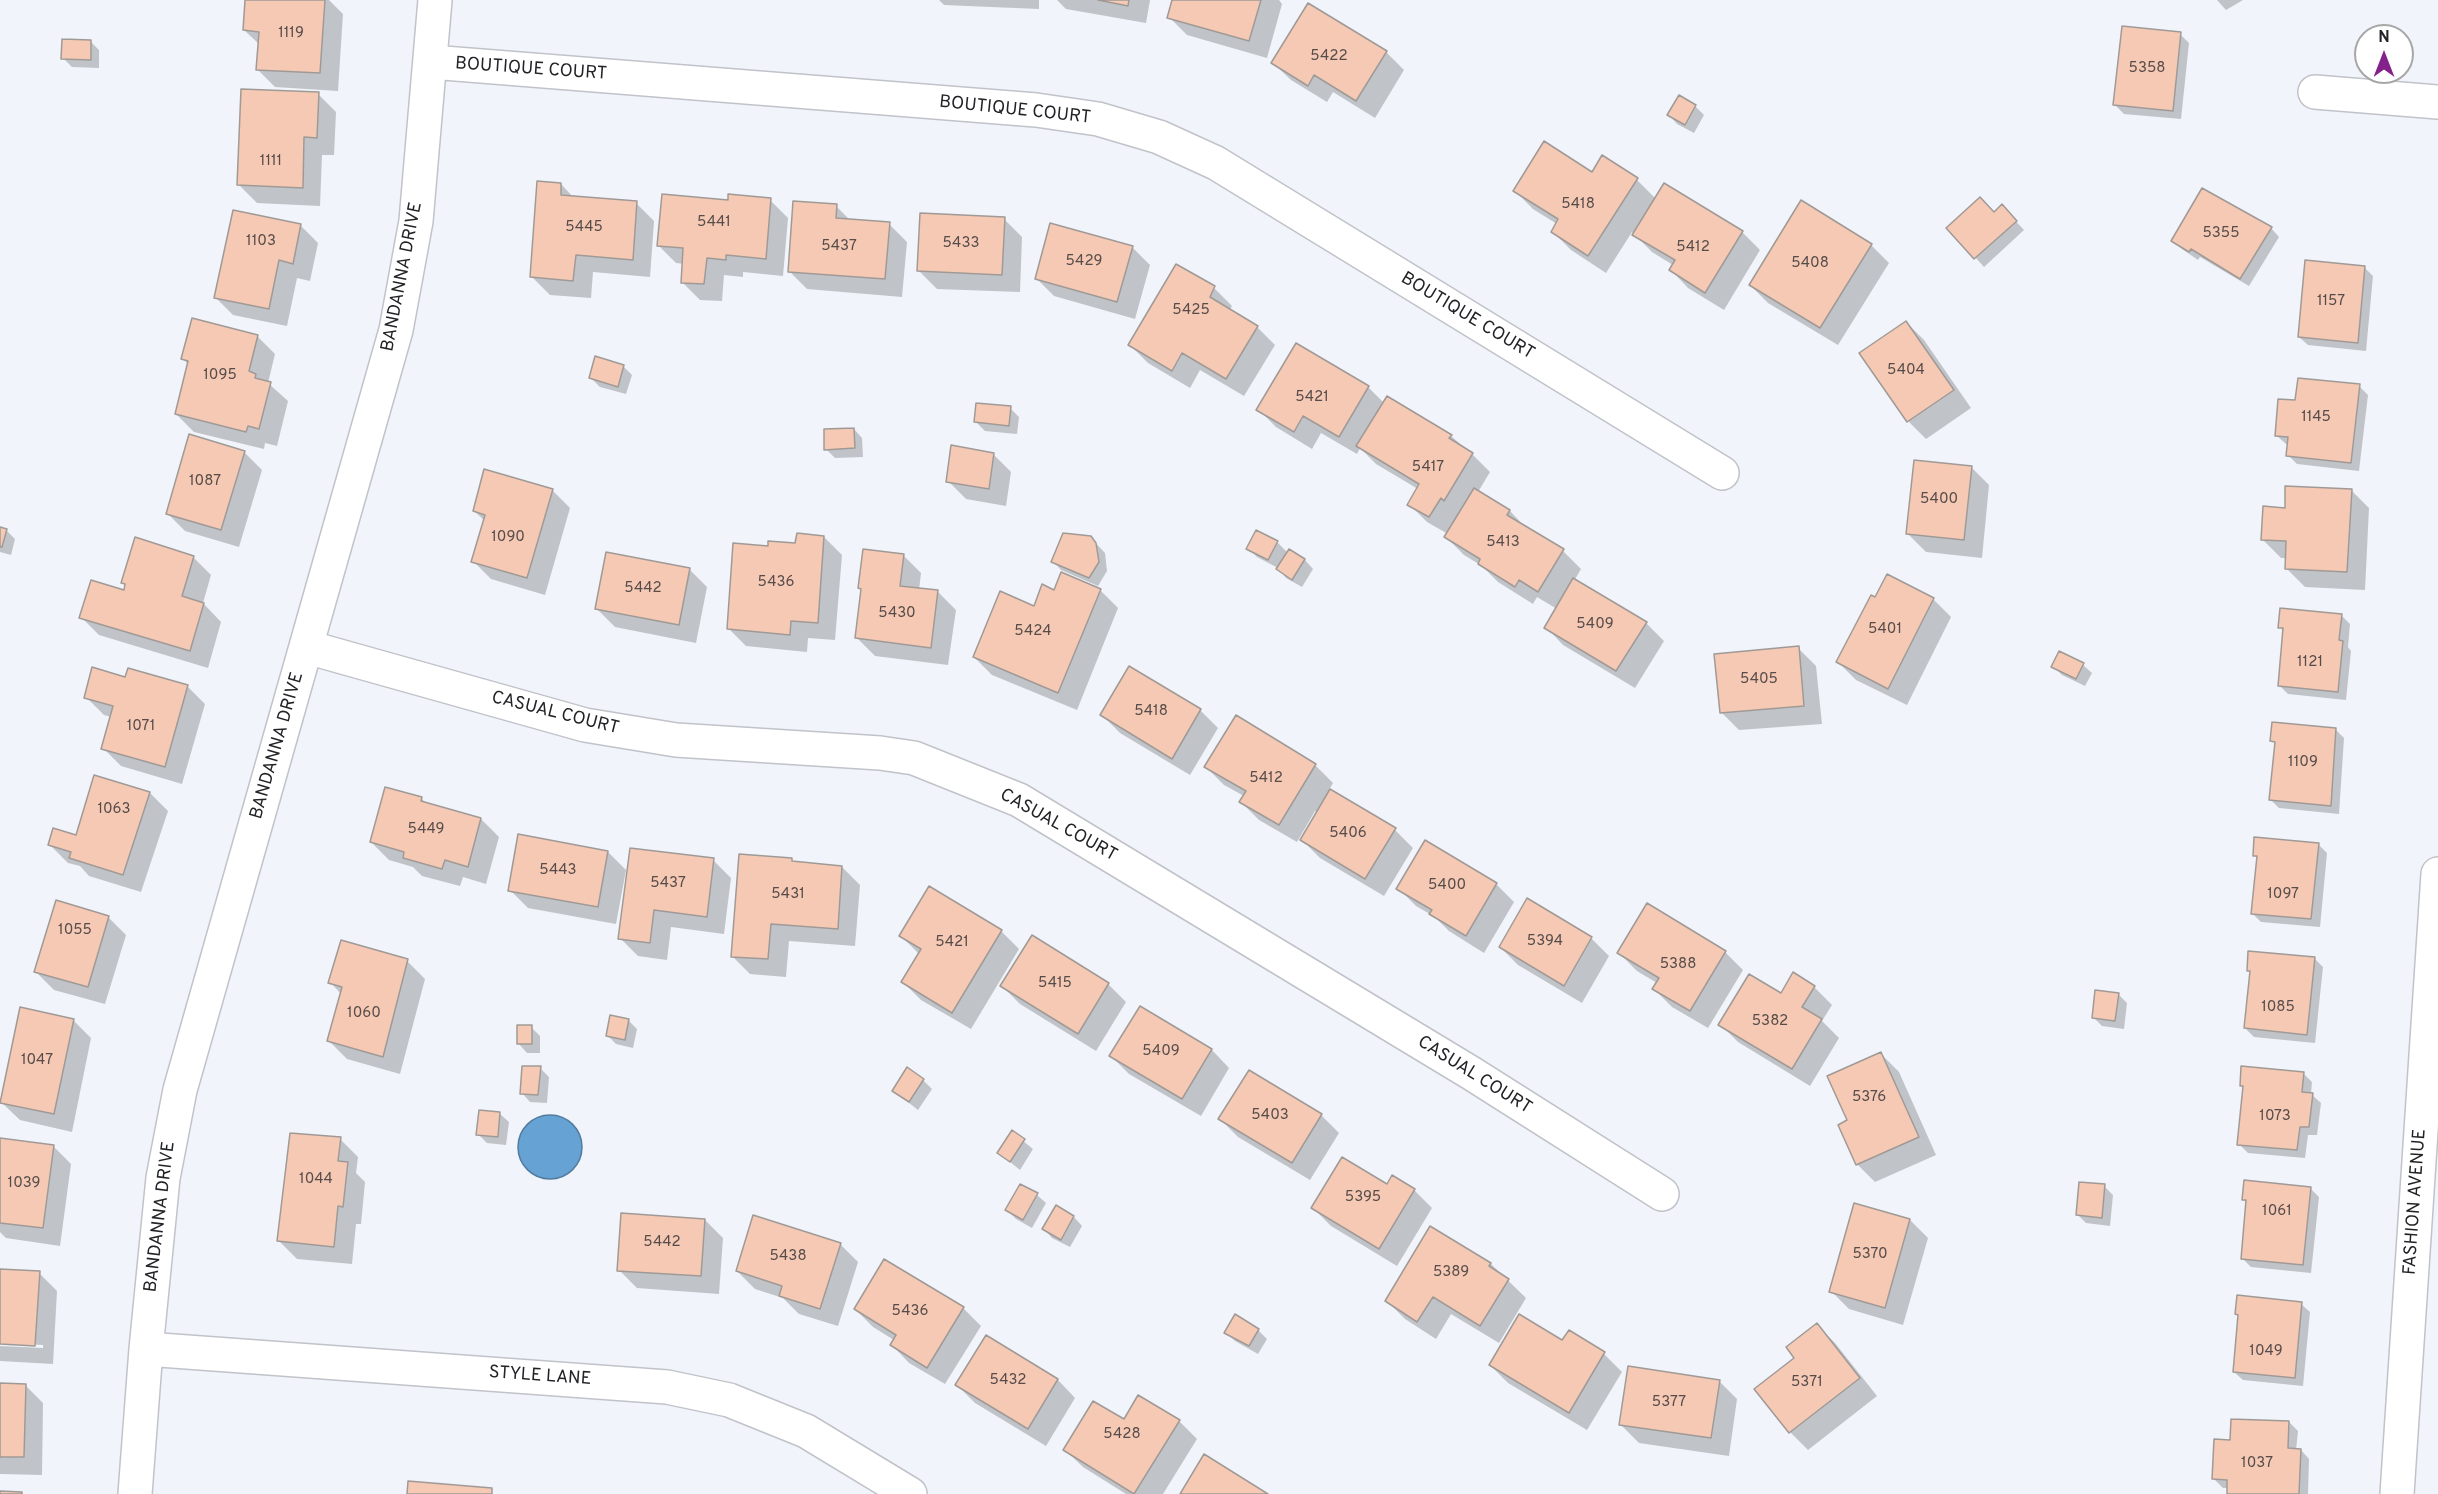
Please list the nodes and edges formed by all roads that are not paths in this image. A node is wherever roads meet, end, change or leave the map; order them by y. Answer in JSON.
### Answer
{"nodes":[{"id":1,"x":435,"y":0,"type":"edge"},
{"id":2,"x":430,"y":62,"type":"junction"},
{"id":3,"x":2316,"y":92,"type":"dead end"},
{"id":4,"x":2438,"y":102,"type":"edge"},
{"id":5,"x":1722,"y":473,"type":"dead end"},
{"id":6,"x":307,"y":647,"type":"junction"},
{"id":7,"x":2438,"y":874,"type":"edge"},
{"id":8,"x":1662,"y":1194,"type":"dead end"},
{"id":9,"x":146,"y":1349,"type":"junction"},
{"id":10,"x":135,"y":1494,"type":"edge"},
{"id":11,"x":910,"y":1494,"type":"edge"},
{"id":12,"x":2397,"y":1494,"type":"edge"}],
"edges":[{"from":1,"to":2,"type":"street","name":"BANDANNA DRIVE"},
{"from":2,"to":5,"type":"street","name":"BOUTIQUE COURT"},
{"from":2,"to":6,"type":"street","name":"BANDANNA DRIVE"},
{"from":3,"to":4,"type":"street"},
{"from":6,"to":8,"type":"street","name":"CASUAL COURT"},
{"from":6,"to":9,"type":"street","name":"BANDANNA DRIVE"},
{"from":7,"to":12,"type":"street","name":"FASHION AVENUE"},
{"from":9,"to":10,"type":"street","name":"BANDANNA DRIVE"},
{"from":9,"to":11,"type":"street","name":"STYLE LANE"}]}
